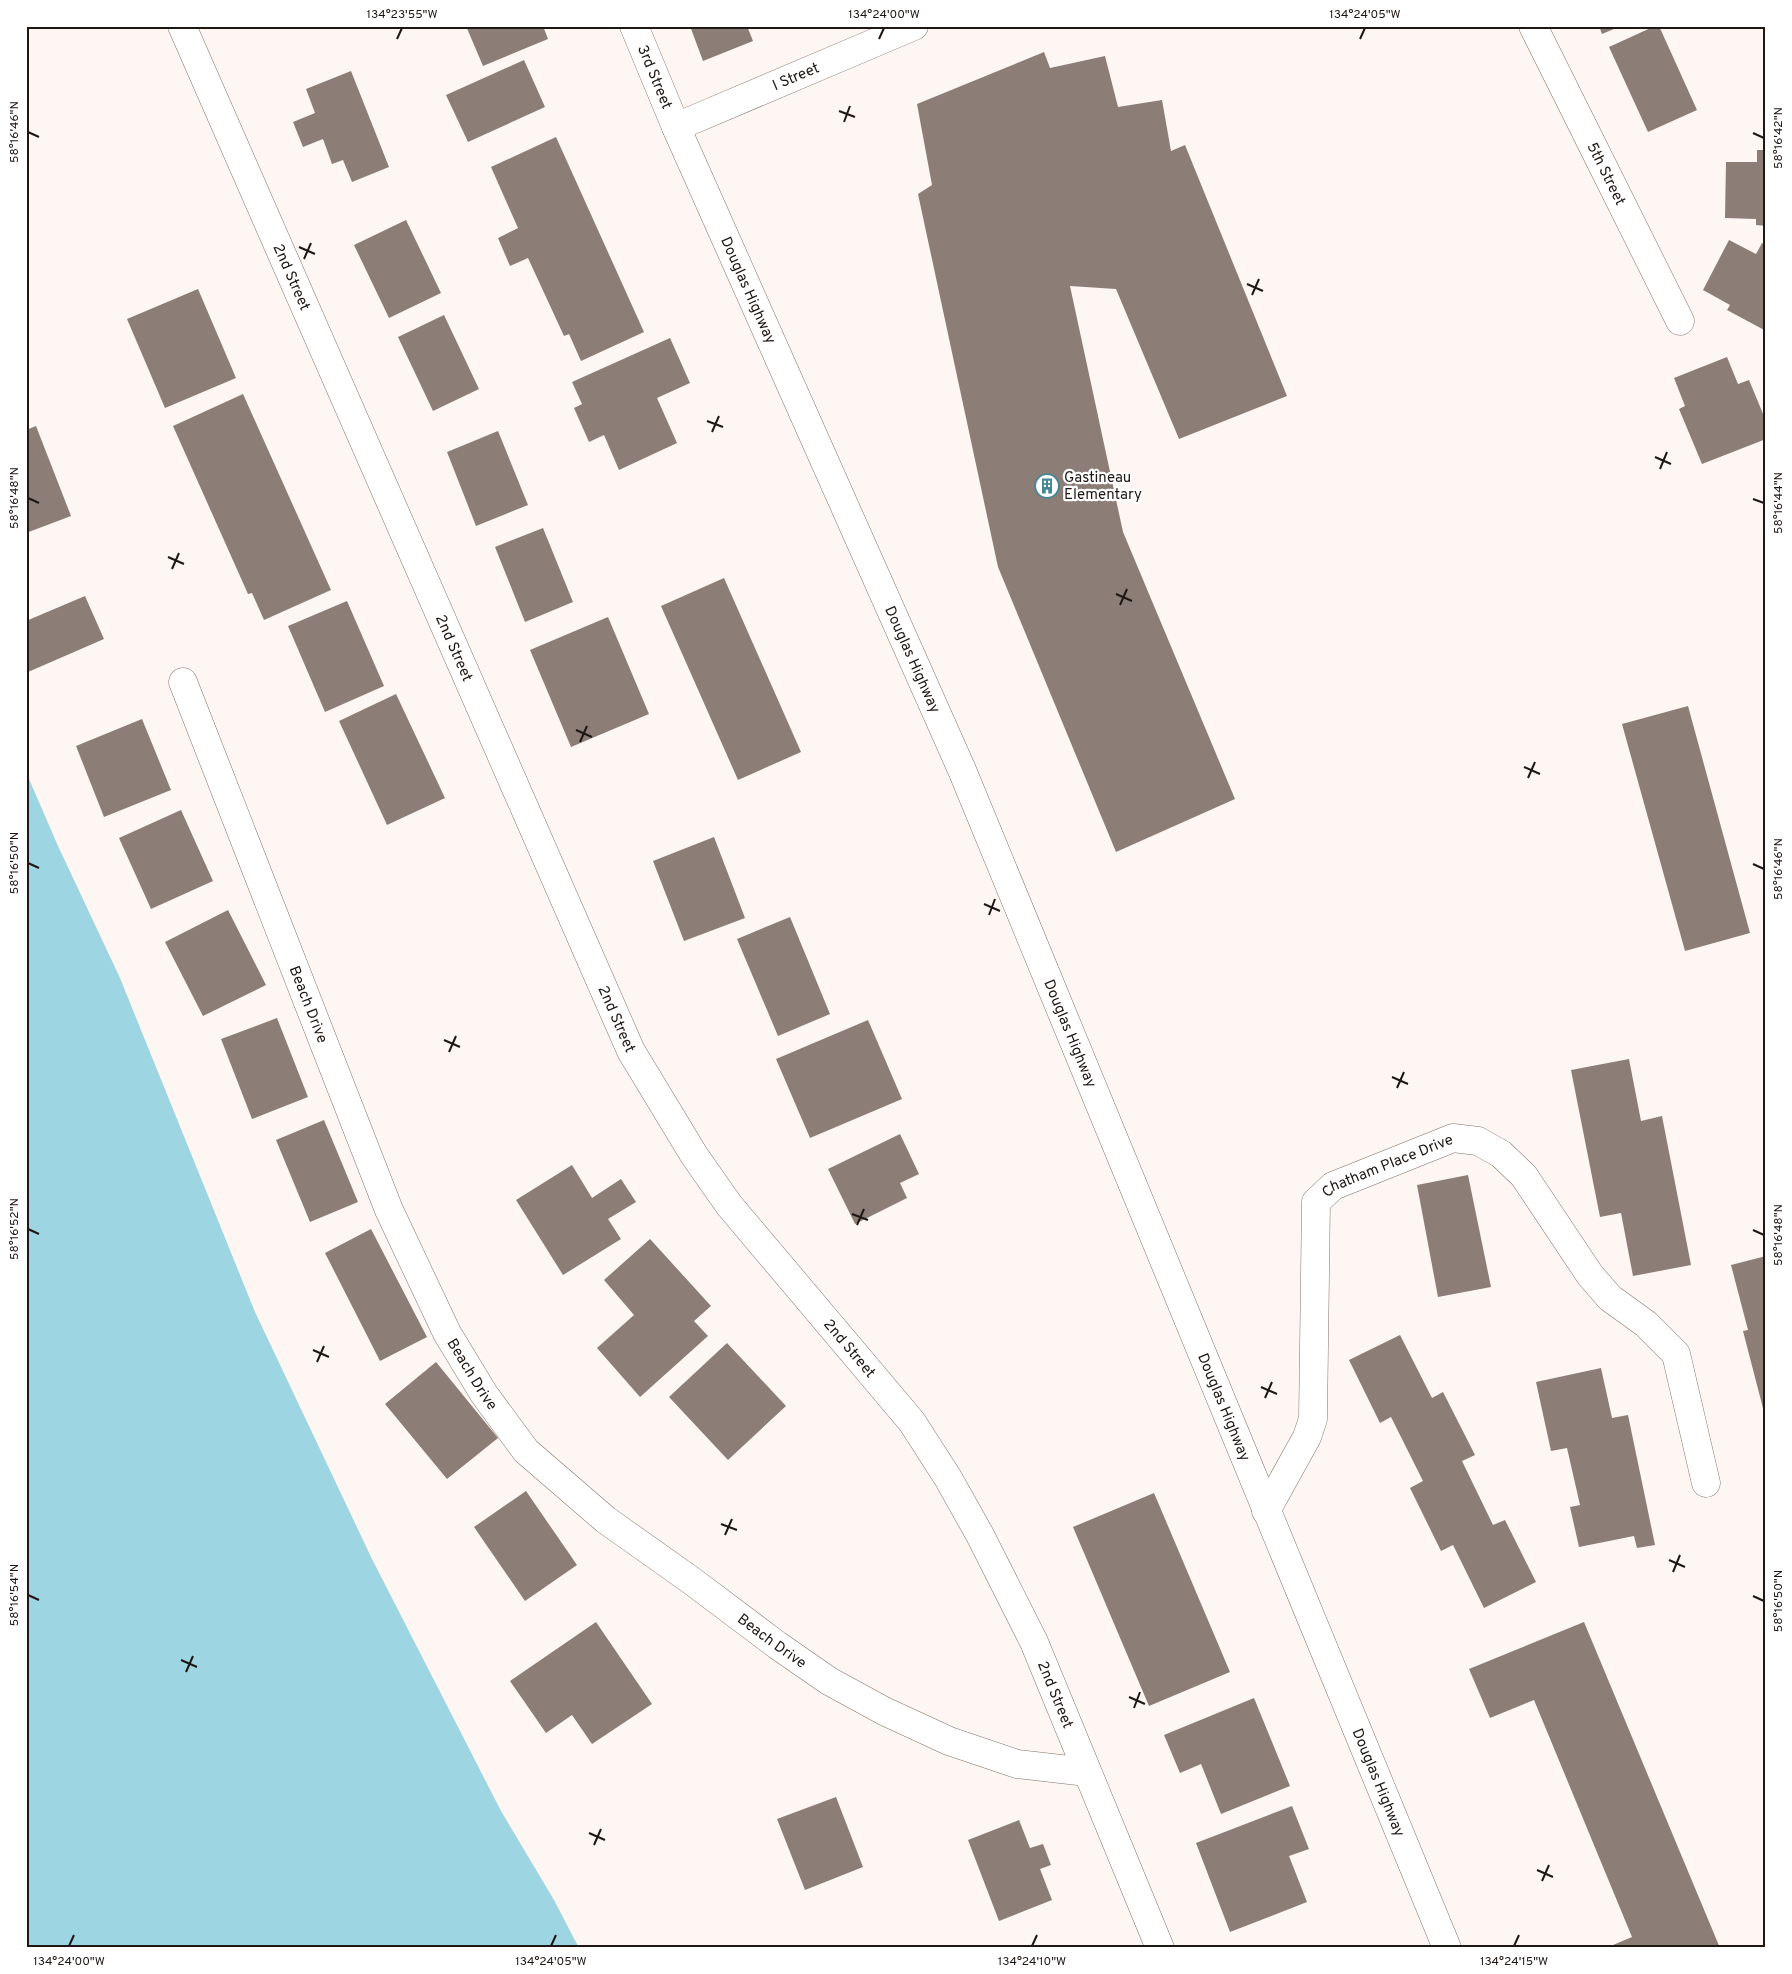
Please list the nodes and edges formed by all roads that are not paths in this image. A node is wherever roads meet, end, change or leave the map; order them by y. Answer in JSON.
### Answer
{"nodes":[{"id":1,"x":182,"y":26,"type":"edge"},
{"id":2,"x":634,"y":26,"type":"edge"},
{"id":3,"x":914,"y":26,"type":"edge"},
{"id":4,"x":1533,"y":26,"type":"edge"},
{"id":5,"x":676,"y":126,"type":"junction"},
{"id":6,"x":1680,"y":321,"type":"dead end"},
{"id":7,"x":183,"y":682,"type":"dead end"},
{"id":8,"x":1706,"y":1483,"type":"dead end"},
{"id":9,"x":1266,"y":1511,"type":"junction"},
{"id":10,"x":1087,"y":1772,"type":"junction"},
{"id":11,"x":1160,"y":1948,"type":"edge"},
{"id":12,"x":1447,"y":1948,"type":"edge"}],
"edges":[{"from":1,"to":10,"type":"street","name":"2nd Street"},
{"from":2,"to":5,"type":"street","name":"3rd Street"},
{"from":3,"to":5,"type":"street","name":"I Street"},
{"from":4,"to":6,"type":"street","name":"5th Street"},
{"from":5,"to":9,"type":"street","name":"Douglas Highway"},
{"from":7,"to":10,"type":"street","name":"Beach Drive"},
{"from":8,"to":9,"type":"street","name":"Chatham Place Drive"},
{"from":9,"to":12,"type":"street","name":"Douglas Highway"},
{"from":10,"to":11,"type":"street","name":"2nd Street"}]}
